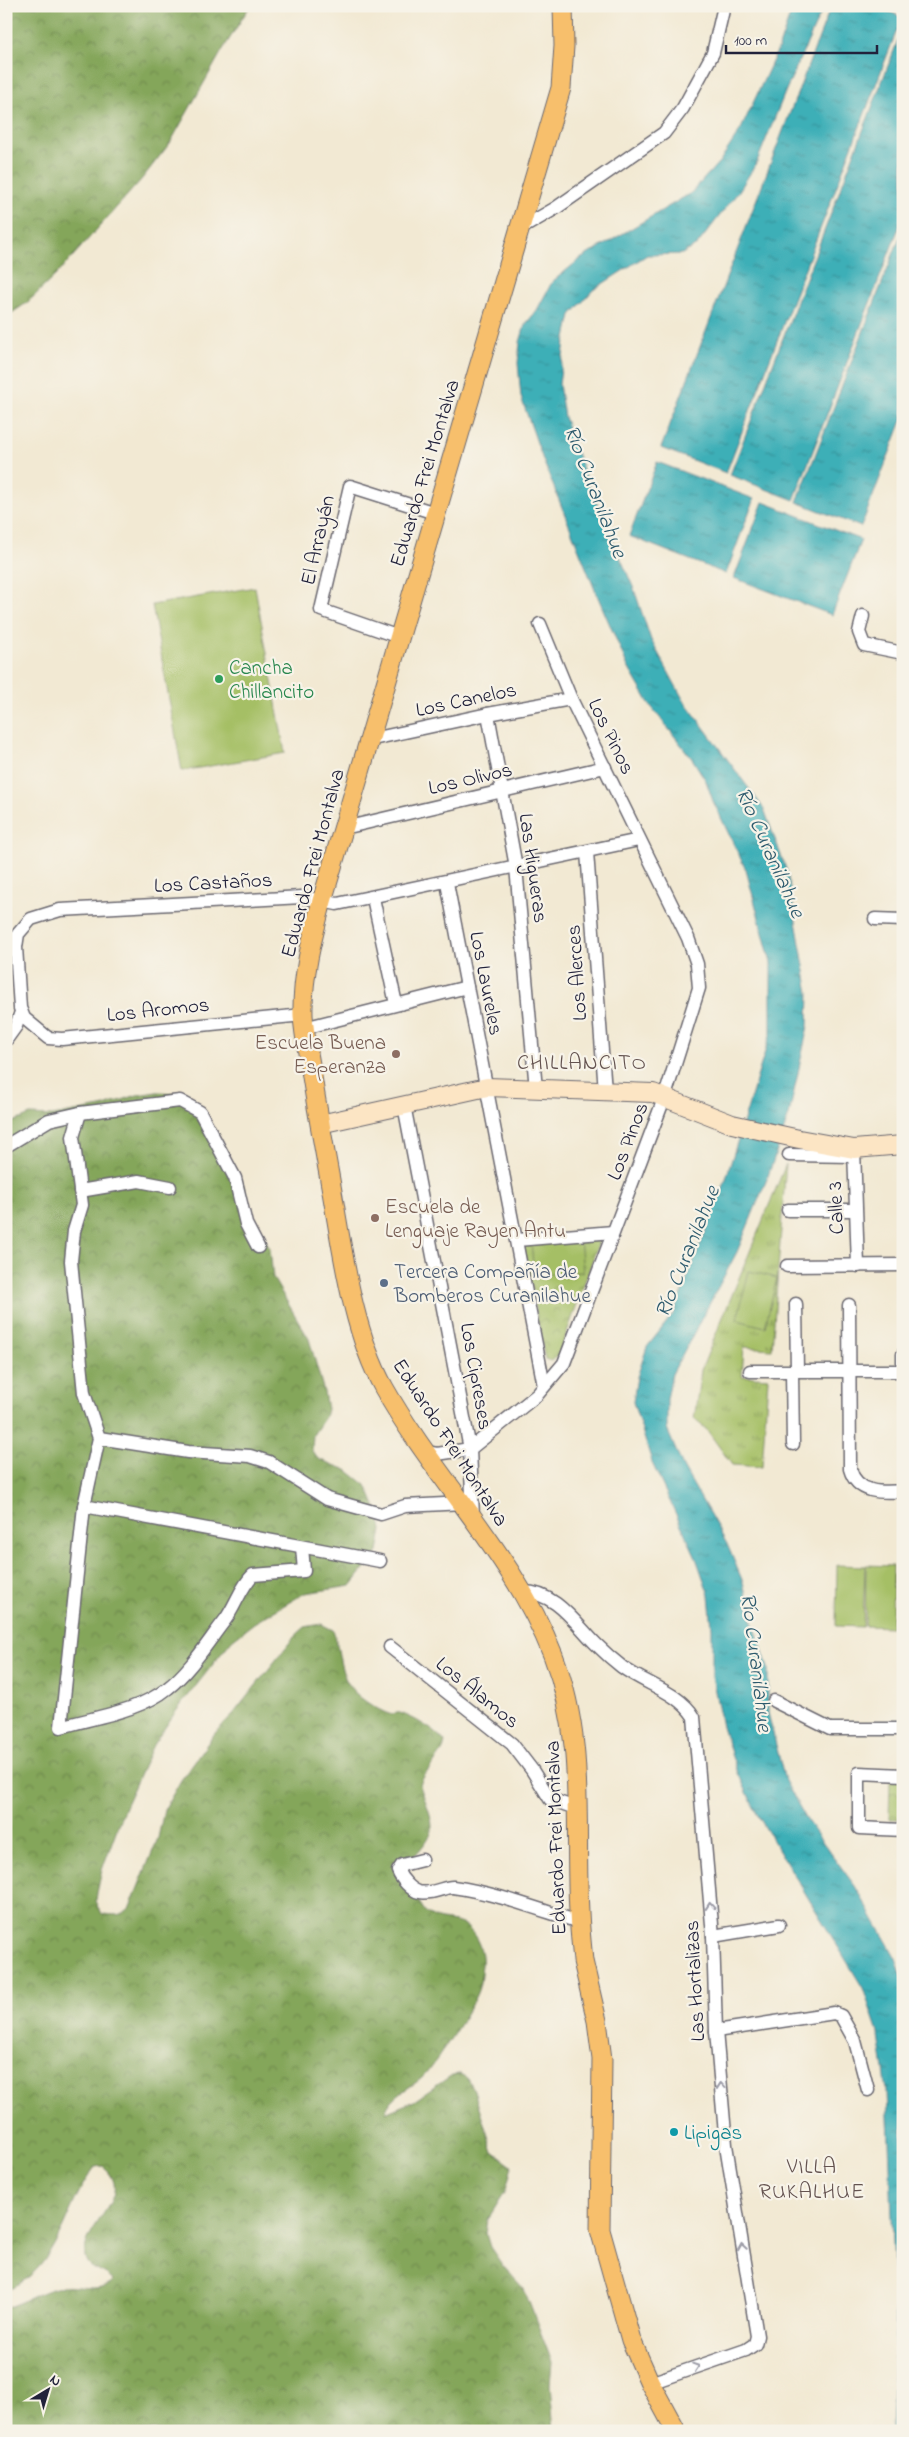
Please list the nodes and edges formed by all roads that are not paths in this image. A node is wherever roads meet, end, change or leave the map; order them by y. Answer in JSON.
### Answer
{"nodes":[{"id":1,"x":563,"y":6,"type":"edge"},
{"id":2,"x":724,"y":6,"type":"edge"},
{"id":3,"x":520,"y":229,"type":"junction"},
{"id":4,"x":435,"y":513,"type":"junction"},
{"id":5,"x":863,"y":616,"type":"dead end"},
{"id":6,"x":540,"y":624,"type":"dead end"},
{"id":7,"x":399,"y":636,"type":"junction"},
{"id":8,"x":903,"y":653,"type":"edge"},
{"id":9,"x":572,"y":699,"type":"junction"},
{"id":10,"x":488,"y":714,"type":"junction"},
{"id":11,"x":368,"y":740,"type":"junction"},
{"id":12,"x":605,"y":767,"type":"junction"},
{"id":13,"x":502,"y":791,"type":"junction"},
{"id":14,"x":344,"y":828,"type":"junction"},
{"id":15,"x":639,"y":840,"type":"junction"},
{"id":16,"x":587,"y":852,"type":"junction"},
{"id":17,"x":516,"y":868,"type":"junction"},
{"id":18,"x":446,"y":882,"type":"junction"},
{"id":19,"x":373,"y":898,"type":"junction"},
{"id":20,"x":322,"y":901,"type":"junction"},
{"id":21,"x":875,"y":919,"type":"dead end"},
{"id":22,"x":903,"y":920,"type":"edge"},
{"id":23,"x":467,"y":987,"type":"junction"},
{"id":24,"x":396,"y":1004,"type":"junction"},
{"id":25,"x":22,"y":1015,"type":"junction"},
{"id":26,"x":304,"y":1021,"type":"junction"},
{"id":27,"x":6,"y":1040,"type":"edge"},
{"id":28,"x":488,"y":1087,"type":"junction"},
{"id":29,"x":536,"y":1089,"type":"junction"},
{"id":30,"x":605,"y":1091,"type":"junction"},
{"id":31,"x":666,"y":1096,"type":"junction"},
{"id":32,"x":404,"y":1104,"type":"junction"},
{"id":33,"x":80,"y":1113,"type":"junction"},
{"id":34,"x":320,"y":1124,"type":"junction"},
{"id":35,"x":903,"y":1145,"type":"edge"},
{"id":36,"x":6,"y":1146,"type":"edge"},
{"id":37,"x":854,"y":1153,"type":"junction"},
{"id":38,"x":789,"y":1155,"type":"dead end"},
{"id":39,"x":170,"y":1187,"type":"dead end"},
{"id":40,"x":80,"y":1191,"type":"junction"},
{"id":41,"x":788,"y":1210,"type":"dead end"},
{"id":42,"x":855,"y":1210,"type":"junction"},
{"id":43,"x":613,"y":1232,"type":"junction"},
{"id":44,"x":517,"y":1240,"type":"junction"},
{"id":45,"x":258,"y":1247,"type":"dead end"},
{"id":46,"x":903,"y":1265,"type":"edge"},
{"id":47,"x":787,"y":1266,"type":"dead end"},
{"id":48,"x":858,"y":1266,"type":"junction"},
{"id":49,"x":796,"y":1304,"type":"dead end"},
{"id":50,"x":849,"y":1305,"type":"dead end"},
{"id":51,"x":903,"y":1354,"type":"edge"},
{"id":52,"x":750,"y":1371,"type":"dead end"},
{"id":53,"x":794,"y":1371,"type":"junction"},
{"id":54,"x":848,"y":1371,"type":"junction"},
{"id":55,"x":903,"y":1371,"type":"edge"},
{"id":56,"x":544,"y":1386,"type":"junction"},
{"id":57,"x":99,"y":1438,"type":"junction"},
{"id":58,"x":793,"y":1444,"type":"dead end"},
{"id":59,"x":470,"y":1449,"type":"junction"},
{"id":60,"x":426,"y":1452,"type":"junction"},
{"id":61,"x":903,"y":1491,"type":"edge"},
{"id":62,"x":84,"y":1506,"type":"junction"},
{"id":63,"x":469,"y":1510,"type":"junction"},
{"id":64,"x":302,"y":1546,"type":"junction"},
{"id":65,"x":380,"y":1561,"type":"dead end"},
{"id":66,"x":522,"y":1592,"type":"junction"},
{"id":67,"x":390,"y":1647,"type":"dead end"},
{"id":68,"x":774,"y":1701,"type":"dead end"},
{"id":69,"x":903,"y":1729,"type":"edge"},
{"id":70,"x":903,"y":1775,"type":"edge"},
{"id":71,"x":578,"y":1809,"type":"junction"},
{"id":72,"x":903,"y":1830,"type":"edge"},
{"id":73,"x":422,"y":1860,"type":"dead end"},
{"id":74,"x":579,"y":1922,"type":"junction"},
{"id":75,"x":778,"y":1925,"type":"dead end"},
{"id":76,"x":713,"y":1936,"type":"junction"},
{"id":77,"x":716,"y":2031,"type":"junction"},
{"id":78,"x":868,"y":2090,"type":"dead end"},
{"id":79,"x":650,"y":2384,"type":"junction"},
{"id":80,"x":676,"y":2431,"type":"edge"}],
"edges":[{"from":1,"to":3,"type":"main road","name":"Eduardo Frei Montalva"},
{"from":2,"to":3,"type":"street"},
{"from":3,"to":4,"type":"main road","name":"Eduardo Frei Montalva"},
{"from":4,"to":7,"type":"main road","name":"Eduardo Frei Montalva"},
{"from":4,"to":7,"type":"street","name":"El Arrayán"},
{"from":5,"to":8,"type":"street"},
{"from":6,"to":9,"type":"street","name":"Los Pinos"},
{"from":7,"to":11,"type":"main road","name":"Eduardo Frei Montalva"},
{"from":9,"to":10,"type":"street","name":"Los Canelos"},
{"from":9,"to":12,"type":"street","name":"Los Pinos"},
{"from":10,"to":11,"type":"street","name":"Los Canelos"},
{"from":10,"to":13,"type":"street","name":"Las Higueras"},
{"from":11,"to":14,"type":"main road","name":"Eduardo Frei Montalva"},
{"from":12,"to":13,"type":"street","name":"Los Olivos"},
{"from":12,"to":15,"type":"street","name":"Los Pinos"},
{"from":13,"to":14,"type":"street","name":"Los Olivos"},
{"from":13,"to":17,"type":"street","name":"Las Higueras"},
{"from":14,"to":20,"type":"main road","name":"Eduardo Frei Montalva"},
{"from":15,"to":16,"type":"street","name":"Los Castaños"},
{"from":15,"to":31,"type":"street","name":"Los Pinos"},
{"from":16,"to":17,"type":"street","name":"Los Castaños"},
{"from":16,"to":30,"type":"street","name":"Los Alerces"},
{"from":17,"to":18,"type":"street","name":"Los Castaños"},
{"from":17,"to":29,"type":"street","name":"Las Higueras"},
{"from":18,"to":19,"type":"street","name":"Los Castaños"},
{"from":18,"to":23,"type":"street","name":"Los Laureles"},
{"from":19,"to":20,"type":"street","name":"Los Castaños"},
{"from":19,"to":24,"type":"street"},
{"from":20,"to":25,"type":"street","name":"Los Castaños"},
{"from":20,"to":26,"type":"main road","name":"Eduardo Frei Montalva"},
{"from":21,"to":22,"type":"street"},
{"from":23,"to":24,"type":"street","name":"Los Aromos"},
{"from":23,"to":28,"type":"street","name":"Los Laureles"},
{"from":24,"to":26,"type":"street","name":"Los Aromos"},
{"from":25,"to":26,"type":"street","name":"Los Aromos"},
{"from":25,"to":27,"type":"street"},
{"from":26,"to":34,"type":"main road","name":"Eduardo Frei Montalva"},
{"from":28,"to":29,"type":"street"},
{"from":28,"to":32,"type":"street"},
{"from":28,"to":44,"type":"street","name":"Los Laureles"},
{"from":29,"to":30,"type":"street"},
{"from":30,"to":31,"type":"street"},
{"from":31,"to":37,"type":"street"},
{"from":31,"to":43,"type":"street","name":"Los Pinos"},
{"from":32,"to":34,"type":"street"},
{"from":32,"to":59,"type":"street","name":"Los Cipreses"},
{"from":33,"to":36,"type":"street"},
{"from":33,"to":40,"type":"street"},
{"from":33,"to":45,"type":"street"},
{"from":34,"to":60,"type":"main road","name":"Eduardo Frei Montalva"},
{"from":35,"to":37,"type":"street"},
{"from":37,"to":38,"type":"street"},
{"from":37,"to":42,"type":"street","name":"Calle 3"},
{"from":39,"to":40,"type":"street"},
{"from":40,"to":57,"type":"street"},
{"from":41,"to":42,"type":"street"},
{"from":42,"to":48,"type":"street","name":"Calle 3"},
{"from":43,"to":44,"type":"street"},
{"from":43,"to":56,"type":"street","name":"Los Pinos"},
{"from":44,"to":56,"type":"street","name":"Los Laureles"},
{"from":46,"to":48,"type":"street"},
{"from":47,"to":48,"type":"street"},
{"from":49,"to":53,"type":"street"},
{"from":50,"to":54,"type":"street"},
{"from":51,"to":55,"type":"street"},
{"from":52,"to":53,"type":"street"},
{"from":53,"to":54,"type":"street"},
{"from":53,"to":58,"type":"street"},
{"from":54,"to":55,"type":"street"},
{"from":54,"to":61,"type":"street"},
{"from":56,"to":59,"type":"street","name":"Los Pinos"},
{"from":57,"to":62,"type":"street"},
{"from":57,"to":63,"type":"street"},
{"from":59,"to":60,"type":"street"},
{"from":59,"to":63,"type":"street"},
{"from":60,"to":63,"type":"main road","name":"Eduardo Frei Montalva"},
{"from":62,"to":64,"type":"street"},
{"from":62,"to":64,"type":"street"},
{"from":63,"to":66,"type":"main road","name":"Eduardo Frei Montalva"},
{"from":64,"to":65,"type":"street"},
{"from":66,"to":71,"type":"main road","name":"Eduardo Frei Montalva"},
{"from":76,"to":66,"type":"street","name":"Las Hortalizas","one_way":true},
{"from":67,"to":71,"type":"street","name":"Los Álamos"},
{"from":68,"to":69,"type":"street"},
{"from":70,"to":72,"type":"street"},
{"from":71,"to":74,"type":"main road","name":"Eduardo Frei Montalva"},
{"from":73,"to":74,"type":"street"},
{"from":74,"to":79,"type":"main road","name":"Eduardo Frei Montalva"},
{"from":75,"to":76,"type":"street"},
{"from":76,"to":77,"type":"street","name":"Las Hortalizas"},
{"from":77,"to":78,"type":"street"},
{"from":79,"to":77,"type":"street","name":"Las Hortalizas","one_way":true},
{"from":79,"to":80,"type":"main road","name":"Eduardo Frei Montalva"}]}
